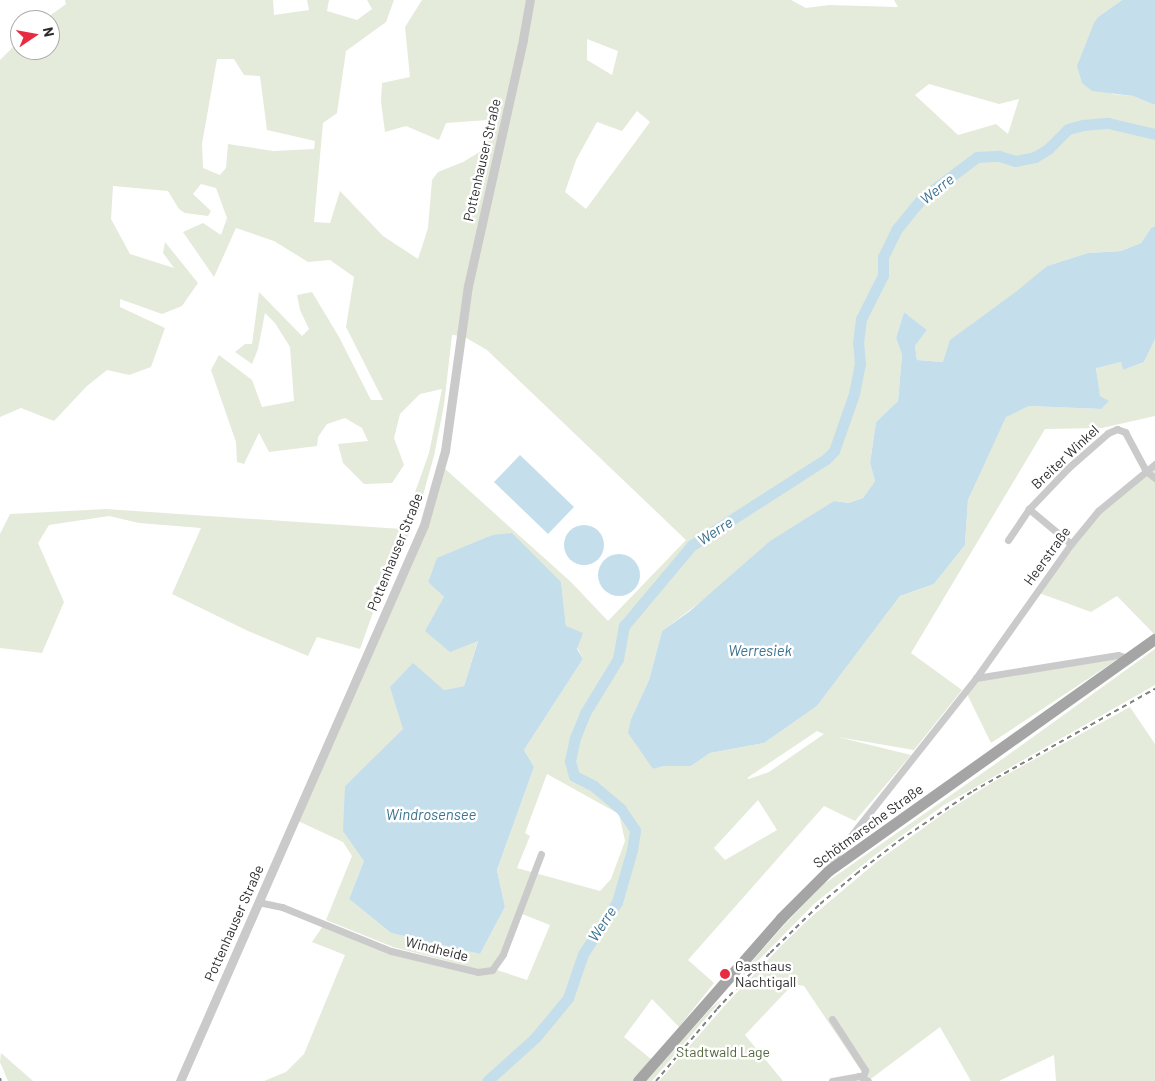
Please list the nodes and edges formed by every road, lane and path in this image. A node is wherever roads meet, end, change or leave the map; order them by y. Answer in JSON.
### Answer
{"nodes":[{"id":1,"x":530,"y":0,"type":"edge"},
{"id":2,"x":1155,"y":464,"type":"edge"},
{"id":3,"x":1146,"y":471,"type":"junction"},
{"id":4,"x":1155,"y":478,"type":"edge"},
{"id":5,"x":1029,"y":509,"type":"junction"},
{"id":6,"x":1008,"y":540,"type":"dead end"},
{"id":7,"x":1071,"y":544,"type":"junction"},
{"id":8,"x":1155,"y":639,"type":"edge"},
{"id":9,"x":1128,"y":658,"type":"junction"},
{"id":10,"x":976,"y":678,"type":"junction"},
{"id":11,"x":540,"y":854,"type":"dead end"},
{"id":12,"x":828,"y":871,"type":"junction"},
{"id":13,"x":258,"y":902,"type":"junction"},
{"id":14,"x":832,"y":1019,"type":"dead end"},
{"id":15,"x":865,"y":1079,"type":"edge"},
{"id":16,"x":180,"y":1081,"type":"edge"},
{"id":17,"x":638,"y":1081,"type":"edge"},
{"id":18,"x":832,"y":1081,"type":"edge"}],
"edges":[{"from":1,"to":13,"type":"street","name":"Pottenhauser Straße"},
{"from":2,"to":3,"type":"street","name":"Heerstraße"},
{"from":3,"to":4,"type":"street","name":"Breiter Winkel"},
{"from":3,"to":5,"type":"street","name":"Breiter Winkel"},
{"from":3,"to":7,"type":"street","name":"Heerstraße"},
{"from":5,"to":6,"type":"street","name":"Breiter Winkel"},
{"from":5,"to":7,"type":"street","name":"Breiter Winkel"},
{"from":7,"to":10,"type":"street","name":"Heerstraße"},
{"from":8,"to":9,"type":"main road","name":"Schötmarsche Straße"},
{"from":9,"to":10,"type":"street"},
{"from":9,"to":12,"type":"main road","name":"Schötmarsche Straße"},
{"from":10,"to":12,"type":"street","name":"Heerstraße"},
{"from":11,"to":13,"type":"street","name":"Windheide"},
{"from":12,"to":17,"type":"main road","name":"Schötmarsche Straße"},
{"from":13,"to":16,"type":"street","name":"Pottenhauser Straße"},
{"from":14,"to":15,"type":"street"},
{"from":15,"to":18,"type":"street"}]}
